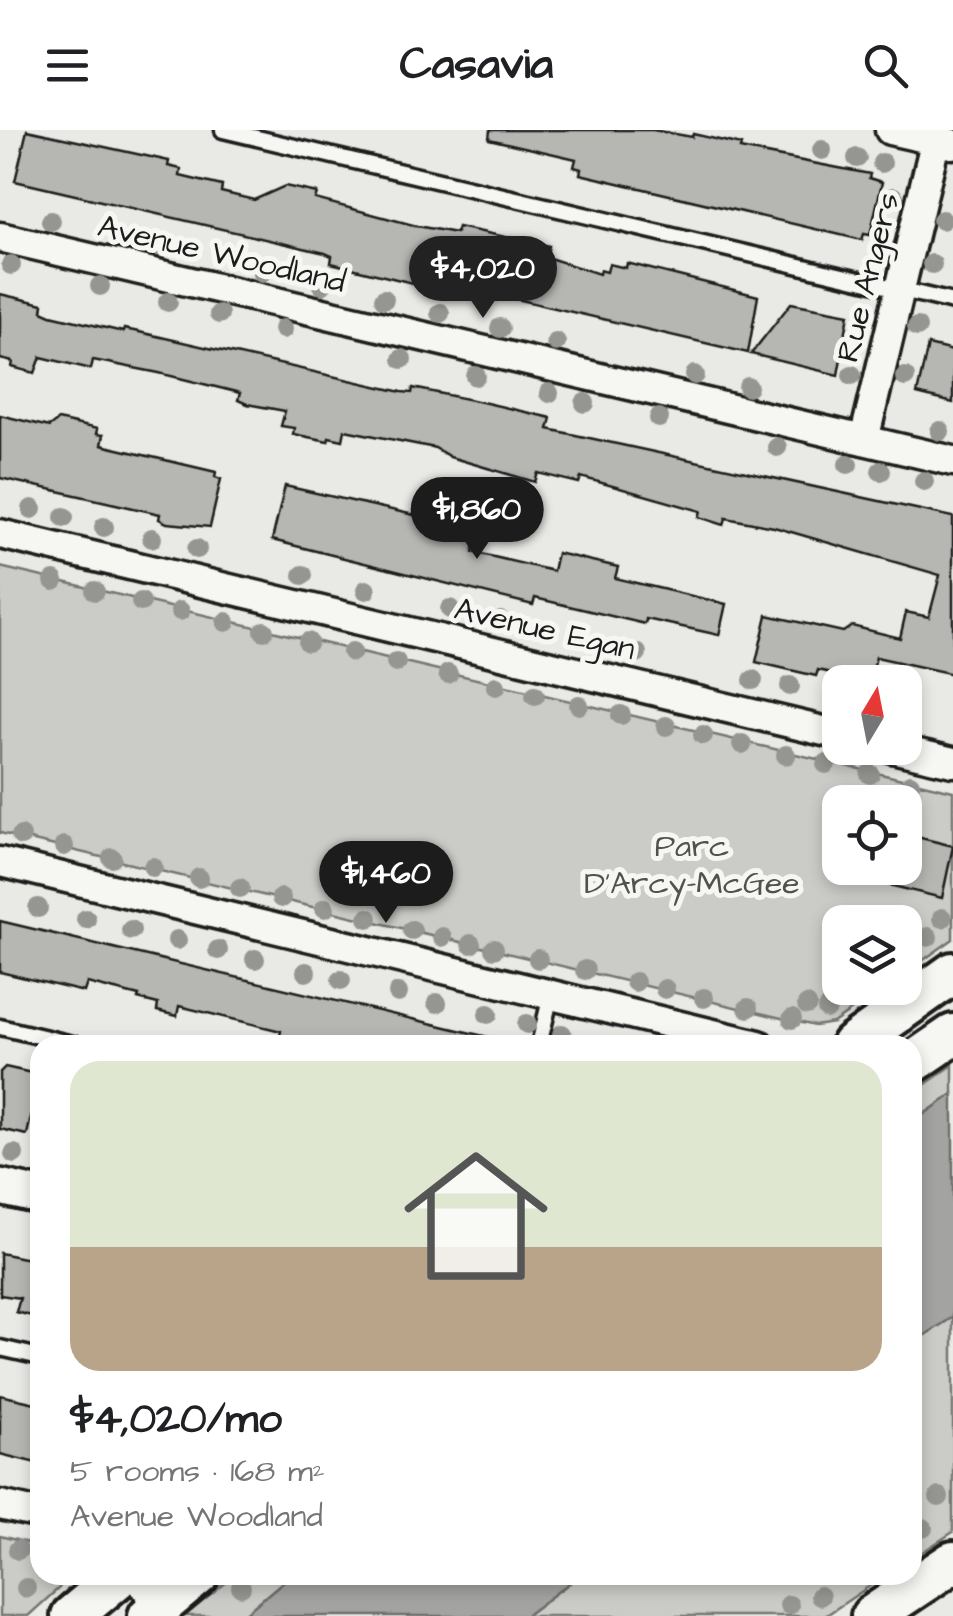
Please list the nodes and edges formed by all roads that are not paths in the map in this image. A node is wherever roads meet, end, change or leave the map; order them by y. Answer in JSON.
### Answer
{"nodes":[{"id":1,"x":223,"y":130,"type":"edge"},
{"id":2,"x":890,"y":130,"type":"edge"},
{"id":3,"x":942,"y":138,"type":"edge"},
{"id":4,"x":0,"y":237,"type":"edge"},
{"id":5,"x":900,"y":290,"type":"junction"},
{"id":6,"x":953,"y":302,"type":"edge"},
{"id":7,"x":864,"y":440,"type":"junction"},
{"id":8,"x":953,"y":462,"type":"edge"},
{"id":9,"x":0,"y":534,"type":"edge"},
{"id":10,"x":822,"y":731,"type":"edge"},
{"id":11,"x":922,"y":755,"type":"edge"},
{"id":12,"x":953,"y":762,"type":"edge"},
{"id":13,"x":0,"y":862,"type":"edge"},
{"id":14,"x":953,"y":974,"type":"edge"},
{"id":15,"x":551,"y":995,"type":"junction"},
{"id":16,"x":0,"y":1027,"type":"edge"},
{"id":17,"x":34,"y":1035,"type":"edge"},
{"id":18,"x":541,"y":1035,"type":"edge"},
{"id":19,"x":717,"y":1035,"type":"edge"},
{"id":20,"x":866,"y":1035,"type":"edge"},
{"id":21,"x":953,"y":1035,"type":"edge"},
{"id":22,"x":922,"y":1056,"type":"edge"},
{"id":23,"x":0,"y":1187,"type":"edge"},
{"id":24,"x":30,"y":1194,"type":"edge"},
{"id":25,"x":0,"y":1348,"type":"edge"},
{"id":26,"x":30,"y":1355,"type":"edge"},
{"id":27,"x":0,"y":1504,"type":"edge"},
{"id":28,"x":30,"y":1512,"type":"edge"},
{"id":29,"x":953,"y":1562,"type":"edge"},
{"id":30,"x":922,"y":1583,"type":"edge"},
{"id":31,"x":109,"y":1585,"type":"edge"},
{"id":32,"x":141,"y":1585,"type":"edge"},
{"id":33,"x":186,"y":1585,"type":"edge"},
{"id":34,"x":918,"y":1585,"type":"edge"},
{"id":35,"x":155,"y":1611,"type":"edge"},
{"id":36,"x":72,"y":1616,"type":"edge"},
{"id":37,"x":872,"y":1616,"type":"edge"}],
"edges":[{"from":1,"to":5,"type":"lane"},
{"from":2,"to":3,"type":"street"},
{"from":3,"to":5,"type":"street","name":"Rue Angers"},
{"from":4,"to":7,"type":"street","name":"Avenue Woodland"},
{"from":5,"to":6,"type":"lane"},
{"from":5,"to":7,"type":"street","name":"Rue Angers"},
{"from":7,"to":8,"type":"street","name":"Avenue Woodland"},
{"from":9,"to":10,"type":"street","name":"Avenue Egan"},
{"from":11,"to":12,"type":"street"},
{"from":13,"to":15,"type":"street"},
{"from":14,"to":20,"type":"main road"},
{"from":15,"to":18,"type":"lane"},
{"from":15,"to":19,"type":"street"},
{"from":16,"to":17,"type":"lane"},
{"from":21,"to":22,"type":"main road"},
{"from":23,"to":24,"type":"street"},
{"from":25,"to":26,"type":"lane"},
{"from":27,"to":28,"type":"street"},
{"from":29,"to":30,"type":"main road"},
{"from":31,"to":36,"type":"main road"},
{"from":32,"to":35,"type":"street"},
{"from":33,"to":35,"type":"main road"},
{"from":34,"to":37,"type":"main road"}]}
